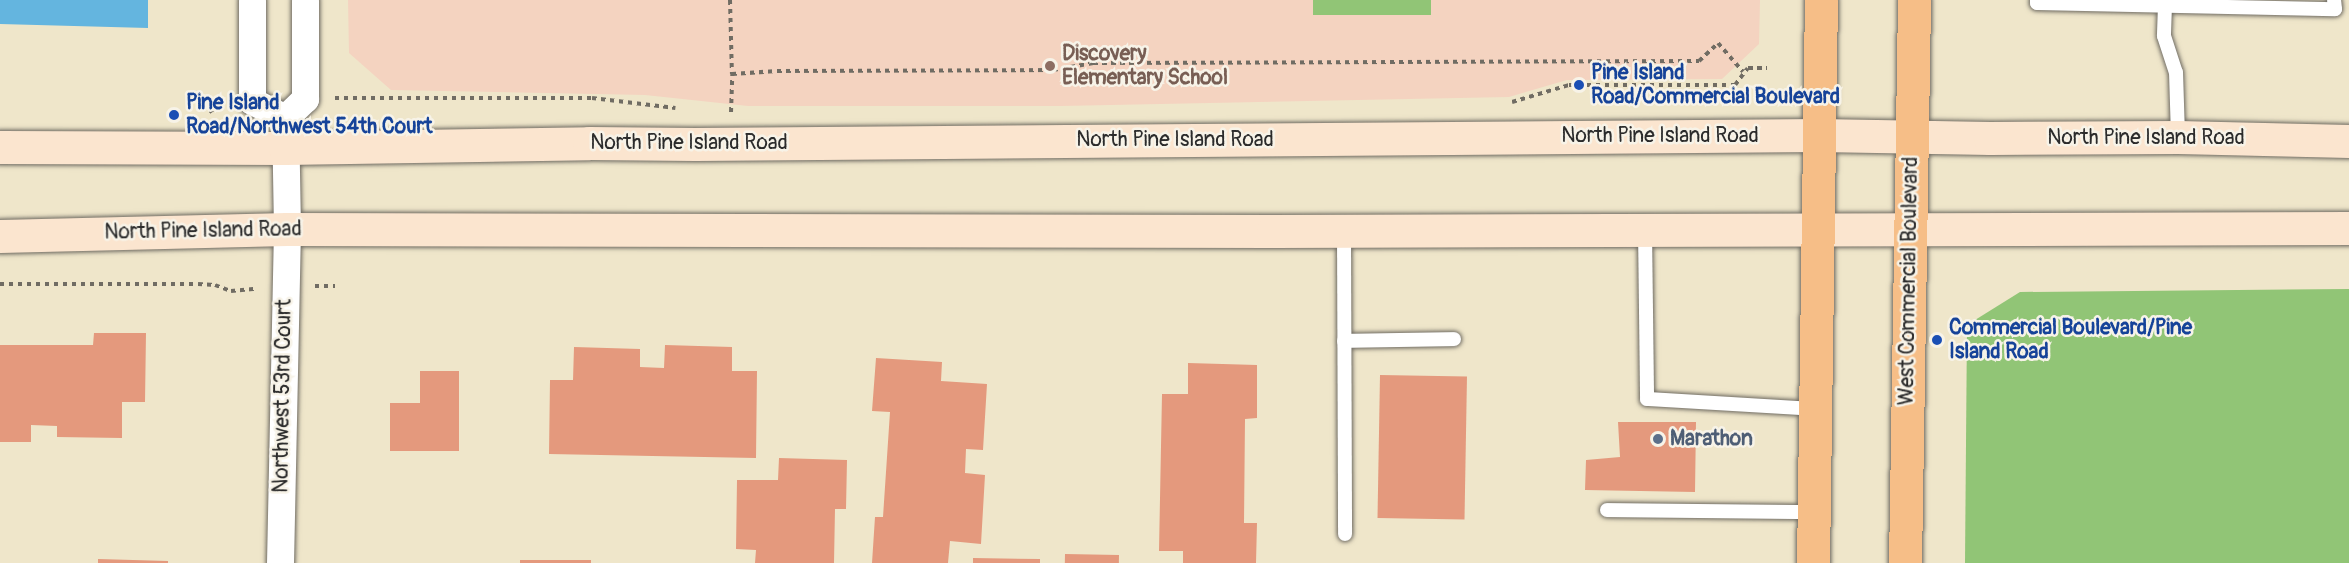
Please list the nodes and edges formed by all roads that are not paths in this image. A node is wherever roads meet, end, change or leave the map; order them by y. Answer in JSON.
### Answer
{"nodes":[{"id":1,"x":252,"y":0,"type":"edge"},
{"id":2,"x":305,"y":0,"type":"edge"},
{"id":3,"x":1821,"y":0,"type":"edge"},
{"id":4,"x":1914,"y":0,"type":"edge"},
{"id":5,"x":2037,"y":0,"type":"edge"},
{"id":6,"x":2334,"y":0,"type":"edge"},
{"id":7,"x":2165,"y":6,"type":"junction"},
{"id":8,"x":285,"y":133,"type":"junction"},
{"id":9,"x":1819,"y":135,"type":"junction"},
{"id":10,"x":1912,"y":136,"type":"junction"},
{"id":11,"x":2178,"y":137,"type":"junction"},
{"id":12,"x":2349,"y":141,"type":"edge"},
{"id":13,"x":0,"y":147,"type":"edge"},
{"id":14,"x":1817,"y":228,"type":"junction"},
{"id":15,"x":2349,"y":228,"type":"edge"},
{"id":16,"x":287,"y":229,"type":"junction"},
{"id":17,"x":1645,"y":229,"type":"junction"},
{"id":18,"x":1344,"y":230,"type":"junction"},
{"id":19,"x":1910,"y":230,"type":"junction"},
{"id":20,"x":0,"y":236,"type":"edge"},
{"id":21,"x":1454,"y":339,"type":"dead end"},
{"id":22,"x":1344,"y":341,"type":"junction"},
{"id":23,"x":1815,"y":409,"type":"junction"},
{"id":24,"x":1607,"y":510,"type":"dead end"},
{"id":25,"x":1813,"y":512,"type":"junction"},
{"id":26,"x":1345,"y":534,"type":"dead end"},
{"id":27,"x":280,"y":563,"type":"edge"},
{"id":28,"x":1813,"y":563,"type":"edge"},
{"id":29,"x":1905,"y":563,"type":"edge"}],
"edges":[{"from":1,"to":8,"type":"street"},
{"from":2,"to":8,"type":"street"},
{"from":3,"to":9,"type":"highway"},
{"from":4,"to":10,"type":"highway","name":"West Commercial Boulevard"},
{"from":5,"to":7,"type":"lane"},
{"from":6,"to":7,"type":"lane"},
{"from":7,"to":11,"type":"lane"},
{"from":8,"to":9,"type":"main road","name":"North Pine Island Road"},
{"from":8,"to":13,"type":"main road","name":"North Pine Island Road"},
{"from":8,"to":16,"type":"street","name":"Northwest 53rd Court"},
{"from":9,"to":10,"type":"main road","name":"North Pine Island Road"},
{"from":9,"to":14,"type":"highway"},
{"from":10,"to":11,"type":"main road","name":"North Pine Island Road"},
{"from":10,"to":19,"type":"highway","name":"West Commercial Boulevard"},
{"from":11,"to":12,"type":"main road","name":"North Pine Island Road"},
{"from":14,"to":17,"type":"main road","name":"North Pine Island Road"},
{"from":14,"to":19,"type":"main road","name":"North Pine Island Road"},
{"from":14,"to":23,"type":"highway"},
{"from":15,"to":19,"type":"main road","name":"North Pine Island Road"},
{"from":16,"to":18,"type":"main road","name":"North Pine Island Road"},
{"from":16,"to":20,"type":"main road","name":"North Pine Island Road"},
{"from":16,"to":27,"type":"street","name":"Northwest 53rd Court"},
{"from":17,"to":18,"type":"main road","name":"North Pine Island Road"},
{"from":17,"to":23,"type":"lane"},
{"from":18,"to":22,"type":"lane"},
{"from":19,"to":29,"type":"highway","name":"West Commercial Boulevard"},
{"from":21,"to":22,"type":"lane"},
{"from":22,"to":26,"type":"lane"},
{"from":23,"to":25,"type":"highway"},
{"from":24,"to":25,"type":"lane"},
{"from":25,"to":28,"type":"highway"}]}
